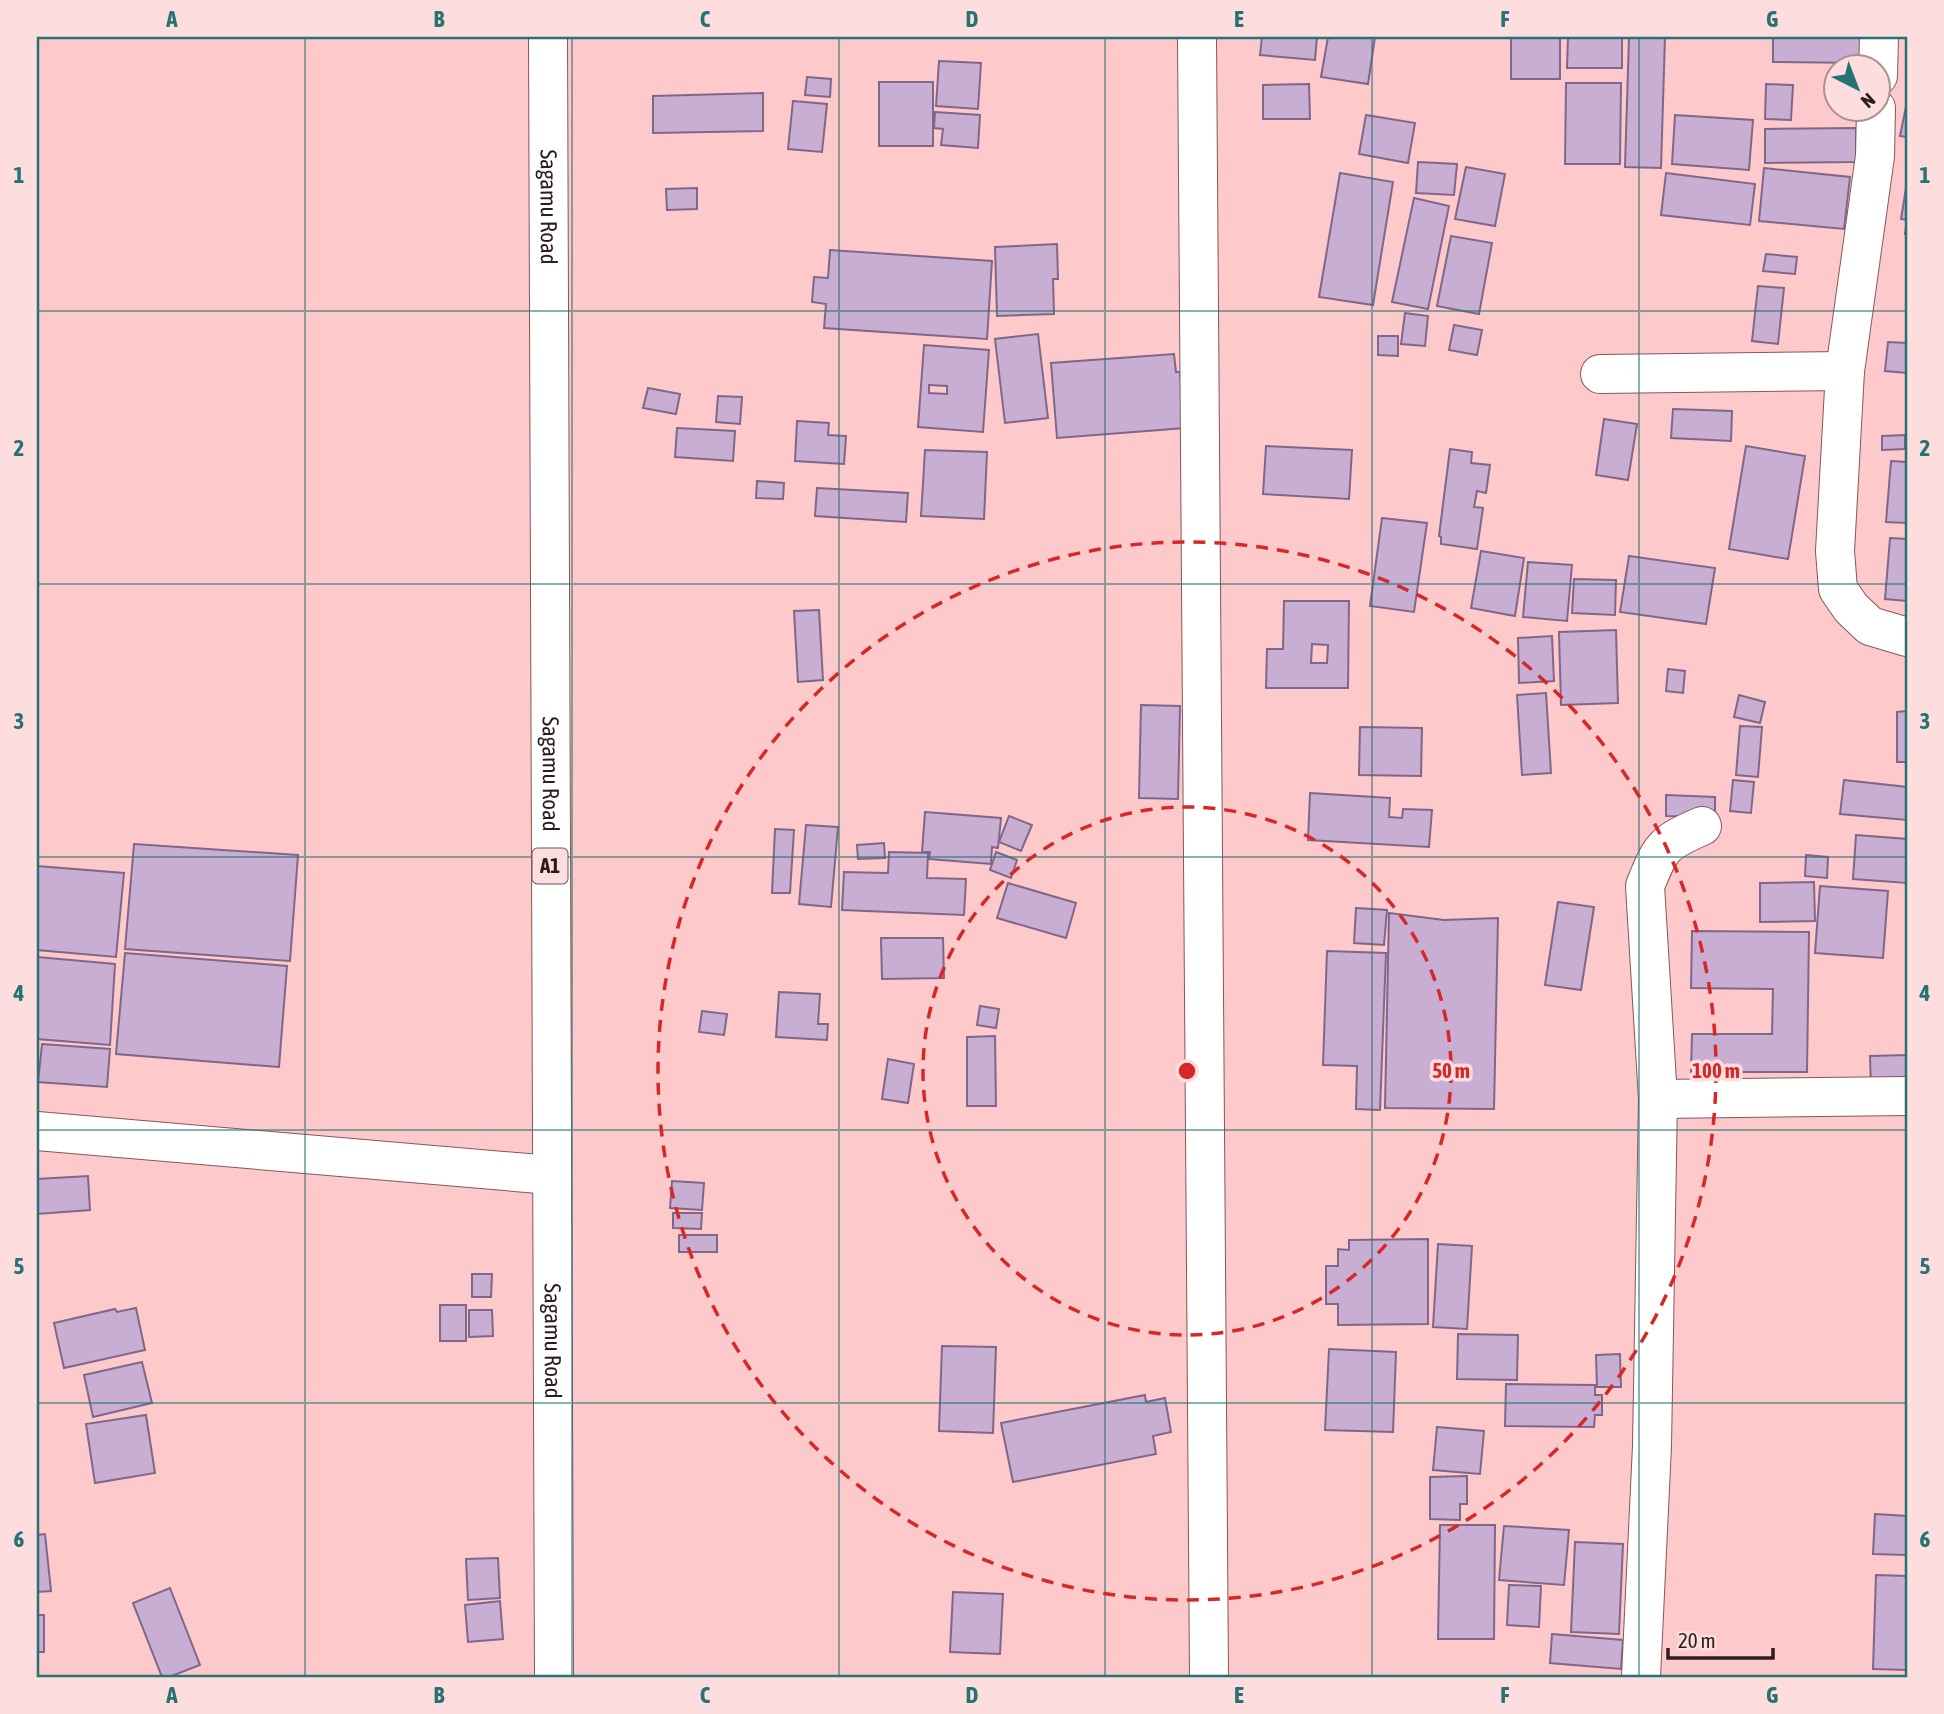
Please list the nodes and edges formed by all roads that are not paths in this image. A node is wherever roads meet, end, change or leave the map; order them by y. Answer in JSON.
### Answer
{"nodes":[{"id":1,"x":548,"y":37,"type":"edge"},
{"id":2,"x":1197,"y":37,"type":"edge"},
{"id":3,"x":1876,"y":122,"type":"edge"},
{"id":4,"x":1845,"y":371,"type":"junction"},
{"id":5,"x":1600,"y":374,"type":"dead end"},
{"id":6,"x":1907,"y":637,"type":"edge"},
{"id":7,"x":1703,"y":826,"type":"dead end"},
{"id":8,"x":1907,"y":1096,"type":"edge"},
{"id":9,"x":1658,"y":1099,"type":"junction"},
{"id":10,"x":37,"y":1131,"type":"edge"},
{"id":11,"x":551,"y":1175,"type":"junction"},
{"id":12,"x":554,"y":1677,"type":"edge"},
{"id":13,"x":1209,"y":1677,"type":"edge"},
{"id":14,"x":1641,"y":1677,"type":"edge"}],
"edges":[{"from":1,"to":11,"type":"main road","name":"Sagamu Road","number":"A1"},
{"from":2,"to":13,"type":"main road"},
{"from":3,"to":4,"type":"main road"},
{"from":4,"to":5,"type":"main road"},
{"from":4,"to":6,"type":"main road"},
{"from":7,"to":9,"type":"main road"},
{"from":8,"to":9,"type":"main road"},
{"from":9,"to":14,"type":"main road"},
{"from":10,"to":11,"type":"main road"},
{"from":11,"to":12,"type":"main road","name":"Sagamu Road","number":"A1"}]}
